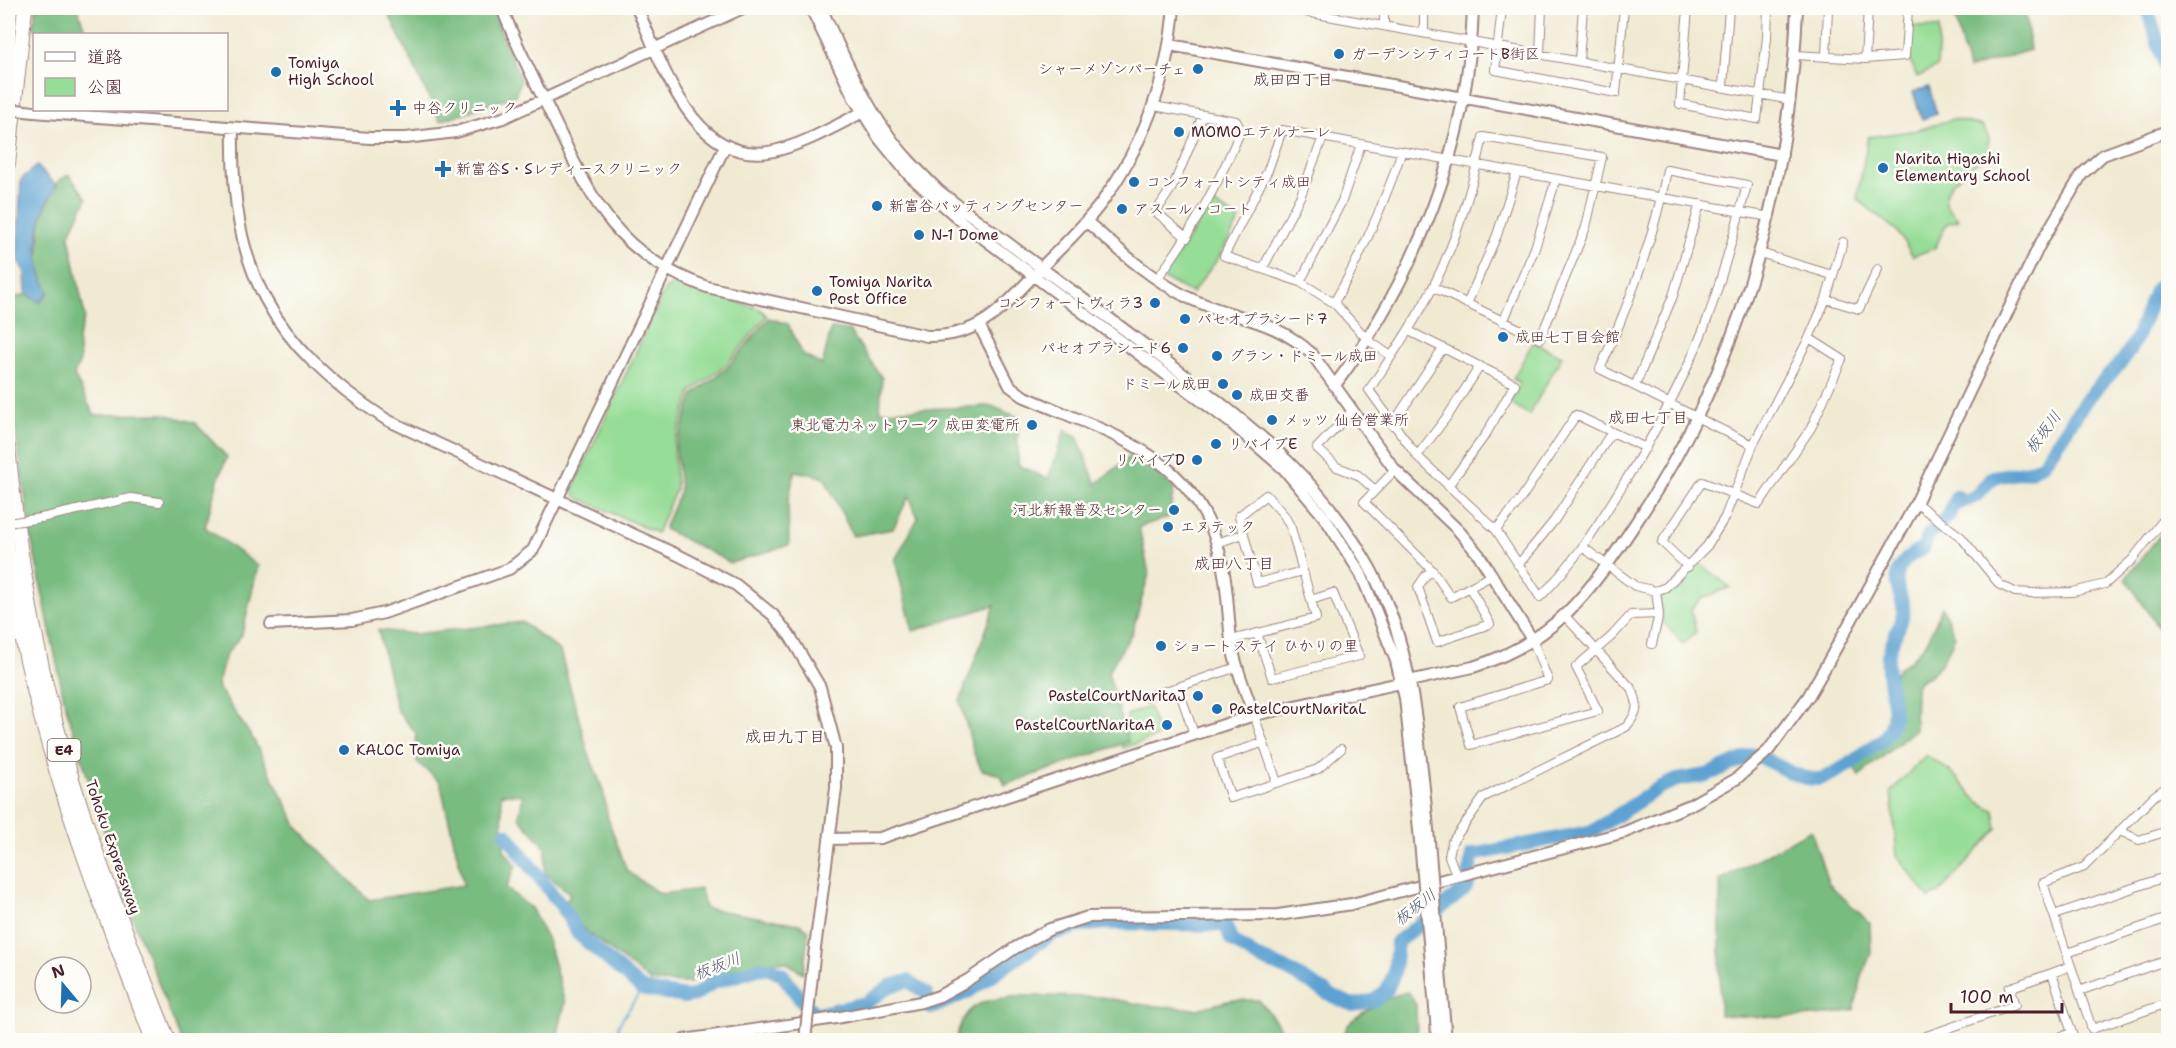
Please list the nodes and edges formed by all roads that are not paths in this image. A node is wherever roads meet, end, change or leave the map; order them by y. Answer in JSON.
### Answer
{"nodes":[{"id":1,"x":10,"y":8,"type":"edge"},
{"id":2,"x":25,"y":8,"type":"edge"},
{"id":3,"x":502,"y":8,"type":"edge"},
{"id":4,"x":637,"y":8,"type":"edge"},
{"id":5,"x":743,"y":8,"type":"edge"},
{"id":6,"x":811,"y":8,"type":"edge"},
{"id":7,"x":821,"y":8,"type":"edge"},
{"id":8,"x":1174,"y":8,"type":"edge"},
{"id":9,"x":1306,"y":8,"type":"edge"},
{"id":10,"x":1346,"y":8,"type":"edge"},
{"id":11,"x":1384,"y":8,"type":"edge"},
{"id":12,"x":1424,"y":8,"type":"edge"},
{"id":13,"x":1473,"y":8,"type":"edge"},
{"id":14,"x":1502,"y":8,"type":"edge"},
{"id":15,"x":1542,"y":8,"type":"edge"},
{"id":16,"x":1582,"y":8,"type":"edge"},
{"id":17,"x":1624,"y":8,"type":"edge"},
{"id":18,"x":1688,"y":8,"type":"edge"},
{"id":19,"x":1729,"y":8,"type":"edge"},
{"id":20,"x":1768,"y":8,"type":"edge"},
{"id":21,"x":1797,"y":8,"type":"edge"},
{"id":22,"x":1828,"y":8,"type":"edge"},
{"id":23,"x":1868,"y":8,"type":"edge"},
{"id":24,"x":1908,"y":8,"type":"edge"},
{"id":25,"x":1346,"y":18,"type":"junction"},
{"id":26,"x":1384,"y":25,"type":"junction"},
{"id":27,"x":8,"y":28,"type":"edge"},
{"id":28,"x":1424,"y":32,"type":"junction"},
{"id":29,"x":1470,"y":40,"type":"junction"},
{"id":30,"x":1170,"y":45,"type":"junction"},
{"id":31,"x":1499,"y":45,"type":"junction"},
{"id":32,"x":656,"y":49,"type":"junction"},
{"id":33,"x":1540,"y":53,"type":"junction"},
{"id":34,"x":1795,"y":55,"type":"junction"},
{"id":35,"x":1826,"y":57,"type":"junction"},
{"id":36,"x":1865,"y":59,"type":"junction"},
{"id":37,"x":1579,"y":60,"type":"junction"},
{"id":38,"x":1620,"y":68,"type":"junction"},
{"id":39,"x":1683,"y":79,"type":"junction"},
{"id":40,"x":1723,"y":86,"type":"junction"},
{"id":41,"x":1761,"y":94,"type":"junction"},
{"id":42,"x":1463,"y":98,"type":"junction"},
{"id":43,"x":1791,"y":99,"type":"junction"},
{"id":44,"x":544,"y":101,"type":"junction"},
{"id":45,"x":1154,"y":106,"type":"junction"},
{"id":46,"x":8,"y":110,"type":"edge"},
{"id":47,"x":863,"y":112,"type":"junction"},
{"id":48,"x":1203,"y":115,"type":"junction"},
{"id":49,"x":233,"y":128,"type":"junction"},
{"id":50,"x":2169,"y":131,"type":"edge"},
{"id":51,"x":1323,"y":137,"type":"junction"},
{"id":52,"x":1361,"y":144,"type":"junction"},
{"id":53,"x":725,"y":146,"type":"junction"},
{"id":54,"x":1402,"y":151,"type":"junction"},
{"id":55,"x":1782,"y":155,"type":"junction"},
{"id":56,"x":1448,"y":159,"type":"junction"},
{"id":57,"x":8,"y":164,"type":"edge"},
{"id":58,"x":1477,"y":164,"type":"junction"},
{"id":59,"x":1517,"y":172,"type":"junction"},
{"id":60,"x":1556,"y":179,"type":"junction"},
{"id":61,"x":1597,"y":186,"type":"junction"},
{"id":62,"x":1661,"y":198,"type":"junction"},
{"id":63,"x":1701,"y":204,"type":"junction"},
{"id":64,"x":1740,"y":212,"type":"junction"},
{"id":65,"x":1770,"y":217,"type":"junction"},
{"id":66,"x":1086,"y":221,"type":"junction"},
{"id":67,"x":1187,"y":238,"type":"junction"},
{"id":68,"x":1843,"y":242,"type":"dead end"},
{"id":69,"x":1760,"y":253,"type":"junction"},
{"id":70,"x":1263,"y":268,"type":"junction"},
{"id":71,"x":1878,"y":269,"type":"dead end"},
{"id":72,"x":666,"y":270,"type":"junction"},
{"id":73,"x":1037,"y":272,"type":"junction"},
{"id":74,"x":1832,"y":275,"type":"junction"},
{"id":75,"x":1157,"y":279,"type":"junction"},
{"id":76,"x":1300,"y":282,"type":"junction"},
{"id":77,"x":1433,"y":287,"type":"junction"},
{"id":78,"x":1826,"y":298,"type":"junction"},
{"id":79,"x":1334,"y":303,"type":"junction"},
{"id":80,"x":1467,"y":304,"type":"junction"},
{"id":81,"x":1503,"y":322,"type":"junction"},
{"id":82,"x":979,"y":325,"type":"junction"},
{"id":83,"x":1409,"y":331,"type":"junction"},
{"id":84,"x":1809,"y":338,"type":"junction"},
{"id":85,"x":1368,"y":340,"type":"junction"},
{"id":86,"x":1443,"y":348,"type":"junction"},
{"id":87,"x":1391,"y":356,"type":"junction"},
{"id":88,"x":1480,"y":366,"type":"junction"},
{"id":89,"x":1335,"y":385,"type":"junction"},
{"id":90,"x":1635,"y":386,"type":"junction"},
{"id":91,"x":1670,"y":404,"type":"junction"},
{"id":92,"x":1352,"y":411,"type":"junction"},
{"id":93,"x":1697,"y":418,"type":"junction"},
{"id":94,"x":1392,"y":425,"type":"junction"},
{"id":95,"x":1612,"y":432,"type":"junction"},
{"id":96,"x":1753,"y":445,"type":"junction"},
{"id":97,"x":8,"y":447,"type":"edge"},
{"id":98,"x":1646,"y":448,"type":"junction"},
{"id":99,"x":1417,"y":456,"type":"junction"},
{"id":100,"x":1395,"y":471,"type":"junction"},
{"id":101,"x":1448,"y":486,"type":"junction"},
{"id":102,"x":1375,"y":490,"type":"junction"},
{"id":103,"x":1734,"y":494,"type":"junction"},
{"id":104,"x":559,"y":500,"type":"junction"},
{"id":105,"x":159,"y":502,"type":"dead end"},
{"id":106,"x":1916,"y":503,"type":"junction"},
{"id":107,"x":2169,"y":514,"type":"edge"},
{"id":108,"x":8,"y":523,"type":"edge"},
{"id":109,"x":1496,"y":530,"type":"junction"},
{"id":110,"x":1243,"y":534,"type":"junction"},
{"id":111,"x":1217,"y":543,"type":"junction"},
{"id":112,"x":1584,"y":548,"type":"junction"},
{"id":113,"x":8,"y":556,"type":"edge"},
{"id":114,"x":1518,"y":565,"type":"junction"},
{"id":115,"x":1606,"y":566,"type":"junction"},
{"id":116,"x":1688,"y":567,"type":"junction"},
{"id":117,"x":1303,"y":571,"type":"junction"},
{"id":118,"x":1433,"y":571,"type":"junction"},
{"id":119,"x":1493,"y":575,"type":"junction"},
{"id":120,"x":1470,"y":588,"type":"junction"},
{"id":121,"x":1656,"y":591,"type":"junction"},
{"id":122,"x":1311,"y":600,"type":"junction"},
{"id":123,"x":1659,"y":614,"type":"junction"},
{"id":124,"x":1565,"y":616,"type":"junction"},
{"id":125,"x":271,"y":624,"type":"dead end"},
{"id":126,"x":1257,"y":633,"type":"junction"},
{"id":127,"x":1231,"y":640,"type":"junction"},
{"id":128,"x":1533,"y":641,"type":"junction"},
{"id":129,"x":1652,"y":644,"type":"dead end"},
{"id":130,"x":1597,"y":650,"type":"junction"},
{"id":131,"x":1237,"y":667,"type":"junction"},
{"id":132,"x":1406,"y":681,"type":"junction"},
{"id":133,"x":1178,"y":687,"type":"junction"},
{"id":134,"x":1146,"y":697,"type":"dead end"},
{"id":135,"x":1254,"y":715,"type":"junction"},
{"id":136,"x":1194,"y":734,"type":"junction"},
{"id":137,"x":1262,"y":743,"type":"junction"},
{"id":138,"x":1341,"y":749,"type":"dead end"},
{"id":139,"x":1277,"y":782,"type":"junction"},
{"id":140,"x":2169,"y":786,"type":"edge"},
{"id":141,"x":2120,"y":831,"type":"junction"},
{"id":142,"x":2169,"y":831,"type":"edge"},
{"id":143,"x":829,"y":839,"type":"junction"},
{"id":144,"x":1460,"y":876,"type":"junction"},
{"id":145,"x":2169,"y":876,"type":"edge"},
{"id":146,"x":2054,"y":915,"type":"junction"},
{"id":147,"x":2169,"y":918,"type":"edge"},
{"id":148,"x":2067,"y":953,"type":"junction"},
{"id":149,"x":2169,"y":960,"type":"edge"},
{"id":150,"x":2071,"y":966,"type":"junction"},
{"id":151,"x":2052,"y":973,"type":"junction"},
{"id":152,"x":2079,"y":991,"type":"junction"},
{"id":153,"x":2169,"y":1003,"type":"edge"},
{"id":154,"x":1440,"y":1018,"type":"junction"},
{"id":155,"x":1940,"y":1032,"type":"junction"},
{"id":156,"x":2073,"y":1037,"type":"edge"},
{"id":157,"x":153,"y":1041,"type":"edge"},
{"id":158,"x":168,"y":1041,"type":"edge"},
{"id":159,"x":684,"y":1041,"type":"edge"},
{"id":160,"x":805,"y":1041,"type":"edge"},
{"id":161,"x":1437,"y":1041,"type":"edge"},
{"id":162,"x":1446,"y":1041,"type":"edge"},
{"id":163,"x":1915,"y":1041,"type":"edge"},
{"id":164,"x":1943,"y":1041,"type":"edge"},
{"id":165,"x":2049,"y":1041,"type":"edge"}],
"edges":[{"from":1,"to":27,"type":"highway"},
{"from":2,"to":57,"type":"highway"},
{"from":3,"to":44,"type":"street"},
{"from":4,"to":32,"type":"street"},
{"from":5,"to":32,"type":"street"},
{"from":6,"to":47,"type":"street"},
{"from":7,"to":73,"type":"street"},
{"from":8,"to":30,"type":"street"},
{"from":9,"to":25,"type":"street"},
{"from":10,"to":25,"type":"street"},
{"from":11,"to":26,"type":"street"},
{"from":12,"to":28,"type":"street"},
{"from":13,"to":29,"type":"street"},
{"from":14,"to":31,"type":"street"},
{"from":15,"to":33,"type":"street"},
{"from":16,"to":37,"type":"street"},
{"from":17,"to":38,"type":"street"},
{"from":18,"to":39,"type":"street"},
{"from":19,"to":40,"type":"street"},
{"from":20,"to":41,"type":"street"},
{"from":21,"to":34,"type":"street"},
{"from":22,"to":35,"type":"street"},
{"from":23,"to":36,"type":"street"},
{"from":24,"to":36,"type":"street"},
{"from":25,"to":26,"type":"street"},
{"from":26,"to":28,"type":"street"},
{"from":28,"to":29,"type":"street"},
{"from":29,"to":31,"type":"street"},
{"from":29,"to":42,"type":"street"},
{"from":30,"to":42,"type":"street"},
{"from":30,"to":45,"type":"street"},
{"from":31,"to":33,"type":"street"},
{"from":31,"to":38,"type":"street"},
{"from":32,"to":44,"type":"street"},
{"from":32,"to":53,"type":"street"},
{"from":33,"to":37,"type":"street"},
{"from":34,"to":35,"type":"street"},
{"from":34,"to":43,"type":"street"},
{"from":35,"to":36,"type":"street"},
{"from":37,"to":38,"type":"street"},
{"from":38,"to":39,"type":"street"},
{"from":39,"to":40,"type":"street"},
{"from":39,"to":41,"type":"street"},
{"from":40,"to":41,"type":"street"},
{"from":41,"to":43,"type":"street"},
{"from":42,"to":55,"type":"street"},
{"from":42,"to":56,"type":"street"},
{"from":43,"to":55,"type":"street"},
{"from":44,"to":49,"type":"street"},
{"from":44,"to":72,"type":"street"},
{"from":45,"to":48,"type":"street"},
{"from":45,"to":66,"type":"street"},
{"from":46,"to":49,"type":"street","bridge":true},
{"from":47,"to":53,"type":"street"},
{"from":47,"to":73,"type":"street"},
{"from":48,"to":67,"type":"street"},
{"from":48,"to":67,"type":"street"},
{"from":49,"to":104,"type":"street"},
{"from":50,"to":106,"type":"street"},
{"from":51,"to":52,"type":"street"},
{"from":51,"to":70,"type":"street"},
{"from":51,"to":70,"type":"street"},
{"from":52,"to":54,"type":"street"},
{"from":52,"to":76,"type":"street"},
{"from":53,"to":72,"type":"street"},
{"from":54,"to":56,"type":"street"},
{"from":54,"to":79,"type":"street"},
{"from":55,"to":65,"type":"street"},
{"from":56,"to":58,"type":"street"},
{"from":56,"to":85,"type":"street"},
{"from":58,"to":59,"type":"street"},
{"from":58,"to":61,"type":"street"},
{"from":58,"to":77,"type":"street"},
{"from":59,"to":60,"type":"street"},
{"from":59,"to":80,"type":"street"},
{"from":60,"to":61,"type":"street"},
{"from":60,"to":81,"type":"street"},
{"from":61,"to":62,"type":"street"},
{"from":61,"to":81,"type":"street"},
{"from":62,"to":63,"type":"street"},
{"from":62,"to":64,"type":"street"},
{"from":62,"to":90,"type":"street"},
{"from":63,"to":64,"type":"street"},
{"from":63,"to":90,"type":"street"},
{"from":64,"to":65,"type":"street"},
{"from":64,"to":91,"type":"street"},
{"from":65,"to":69,"type":"street"},
{"from":66,"to":73,"type":"street"},
{"from":66,"to":75,"type":"street"},
{"from":67,"to":75,"type":"street"},
{"from":68,"to":74,"type":"street"},
{"from":69,"to":74,"type":"street"},
{"from":69,"to":93,"type":"street"},
{"from":70,"to":76,"type":"street"},
{"from":71,"to":78,"type":"street"},
{"from":72,"to":82,"type":"street"},
{"from":72,"to":104,"type":"street"},
{"from":73,"to":82,"type":"street"},
{"from":73,"to":132,"type":"street"},
{"from":74,"to":78,"type":"street"},
{"from":75,"to":89,"type":"street"},
{"from":76,"to":79,"type":"street"},
{"from":77,"to":80,"type":"street"},
{"from":77,"to":83,"type":"street"},
{"from":78,"to":84,"type":"street"},
{"from":79,"to":85,"type":"street"},
{"from":80,"to":81,"type":"street"},
{"from":82,"to":111,"type":"street"},
{"from":83,"to":86,"type":"street"},
{"from":83,"to":87,"type":"street"},
{"from":84,"to":96,"type":"street"},
{"from":84,"to":103,"type":"street"},
{"from":85,"to":87,"type":"street"},
{"from":85,"to":89,"type":"street"},
{"from":86,"to":88,"type":"street"},
{"from":86,"to":94,"type":"street"},
{"from":87,"to":94,"type":"street"},
{"from":88,"to":99,"type":"street"},
{"from":88,"to":101,"type":"street"},
{"from":89,"to":92,"type":"street"},
{"from":90,"to":91,"type":"street"},
{"from":91,"to":93,"type":"street"},
{"from":91,"to":98,"type":"street"},
{"from":92,"to":100,"type":"street"},
{"from":92,"to":102,"type":"street"},
{"from":93,"to":96,"type":"street"},
{"from":93,"to":115,"type":"street"},
{"from":94,"to":99,"type":"street"},
{"from":95,"to":98,"type":"street"},
{"from":95,"to":109,"type":"street"},
{"from":95,"to":114,"type":"street"},
{"from":96,"to":103,"type":"street"},
{"from":97,"to":158,"type":"highway","name":"Tohoku Expressway","number":"E4"},
{"from":98,"to":112,"type":"street"},
{"from":99,"to":101,"type":"street"},
{"from":100,"to":102,"type":"street"},
{"from":100,"to":119,"type":"street"},
{"from":101,"to":109,"type":"street"},
{"from":102,"to":118,"type":"street"},
{"from":103,"to":116,"type":"street"},
{"from":103,"to":116,"type":"street"},
{"from":104,"to":125,"type":"street"},
{"from":104,"to":143,"type":"street"},
{"from":105,"to":108,"type":"street","bridge":true},
{"from":106,"to":107,"type":"street"},
{"from":106,"to":144,"type":"street"},
{"from":109,"to":114,"type":"street"},
{"from":110,"to":111,"type":"street"},
{"from":110,"to":117,"type":"street"},
{"from":110,"to":117,"type":"street"},
{"from":111,"to":127,"type":"street"},
{"from":112,"to":114,"type":"street"},
{"from":112,"to":115,"type":"street"},
{"from":113,"to":157,"type":"highway","name":"Tohoku Expressway","number":"E4"},
{"from":115,"to":121,"type":"street"},
{"from":115,"to":124,"type":"street"},
{"from":116,"to":121,"type":"street"},
{"from":117,"to":122,"type":"street"},
{"from":118,"to":120,"type":"street"},
{"from":118,"to":120,"type":"street"},
{"from":119,"to":120,"type":"street"},
{"from":119,"to":128,"type":"street"},
{"from":121,"to":123,"type":"street"},
{"from":122,"to":126,"type":"street"},
{"from":122,"to":126,"type":"street"},
{"from":123,"to":129,"type":"street"},
{"from":123,"to":130,"type":"street"},
{"from":124,"to":128,"type":"street"},
{"from":124,"to":130,"type":"street"},
{"from":126,"to":127,"type":"street"},
{"from":127,"to":131,"type":"street"},
{"from":128,"to":130,"type":"street"},
{"from":128,"to":132,"type":"street"},
{"from":130,"to":144,"type":"street"},
{"from":131,"to":133,"type":"street"},
{"from":131,"to":135,"type":"street"},
{"from":132,"to":135,"type":"street"},
{"from":132,"to":154,"type":"street","bridge":true},
{"from":133,"to":134,"type":"street"},
{"from":133,"to":136,"type":"street"},
{"from":135,"to":136,"type":"street"},
{"from":135,"to":137,"type":"street"},
{"from":136,"to":143,"type":"street"},
{"from":137,"to":139,"type":"street"},
{"from":137,"to":139,"type":"street"},
{"from":138,"to":139,"type":"street"},
{"from":140,"to":141,"type":"street"},
{"from":141,"to":142,"type":"street"},
{"from":141,"to":146,"type":"street"},
{"from":143,"to":160,"type":"street","bridge":true},
{"from":144,"to":159,"type":"street"},
{"from":145,"to":146,"type":"street"},
{"from":146,"to":148,"type":"street"},
{"from":147,"to":148,"type":"street"},
{"from":148,"to":150,"type":"street"},
{"from":149,"to":152,"type":"street"},
{"from":150,"to":151,"type":"street"},
{"from":150,"to":152,"type":"street"},
{"from":151,"to":155,"type":"street"},
{"from":151,"to":156,"type":"street"},
{"from":152,"to":153,"type":"street"},
{"from":154,"to":161,"type":"street"},
{"from":154,"to":162,"type":"street"},
{"from":155,"to":163,"type":"street"},
{"from":155,"to":164,"type":"street"},
{"from":156,"to":165,"type":"street"}]}
